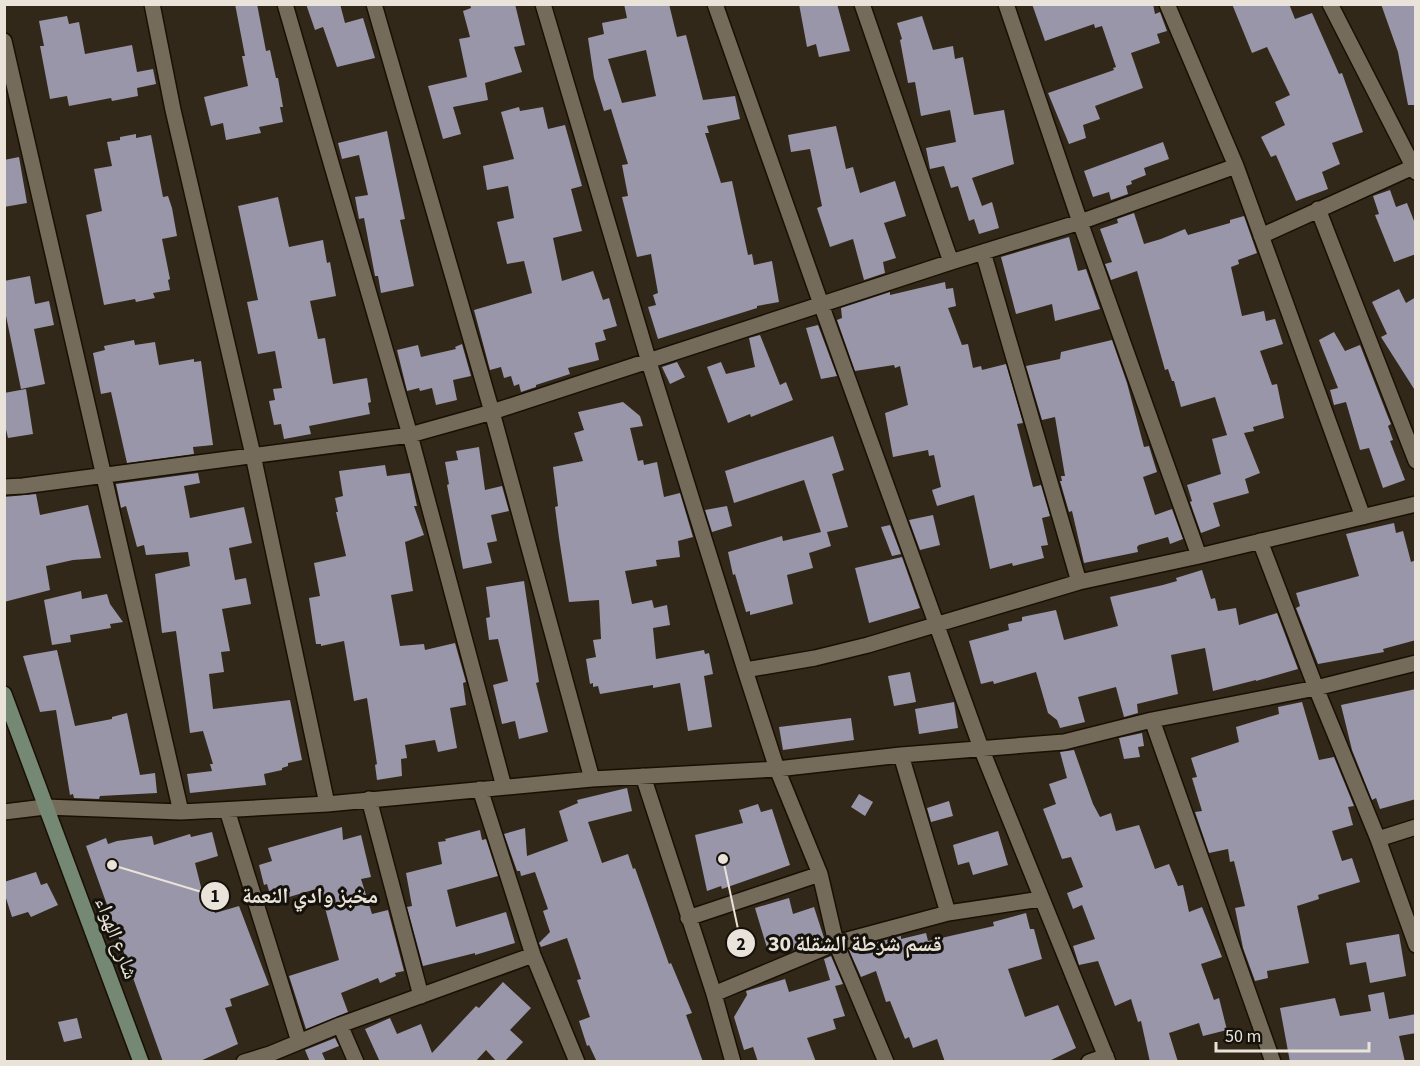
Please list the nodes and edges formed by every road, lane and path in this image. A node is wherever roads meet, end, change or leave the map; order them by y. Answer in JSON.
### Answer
{"nodes":[{"id":1,"x":152,"y":4,"type":"edge"},
{"id":2,"x":285,"y":4,"type":"edge"},
{"id":3,"x":374,"y":4,"type":"edge"},
{"id":4,"x":543,"y":4,"type":"edge"},
{"id":5,"x":715,"y":4,"type":"edge"},
{"id":6,"x":862,"y":4,"type":"edge"},
{"id":7,"x":1006,"y":4,"type":"edge"},
{"id":8,"x":1167,"y":4,"type":"edge"},
{"id":9,"x":1330,"y":4,"type":"edge"},
{"id":10,"x":4,"y":41,"type":"edge"},
{"id":11,"x":1236,"y":166,"type":"junction"},
{"id":12,"x":1414,"y":169,"type":"edge"},
{"id":13,"x":1318,"y":209,"type":"junction"},
{"id":14,"x":1080,"y":222,"type":"junction"},
{"id":15,"x":1261,"y":236,"type":"junction"},
{"id":16,"x":983,"y":252,"type":"junction"},
{"id":17,"x":951,"y":262,"type":"junction"},
{"id":18,"x":821,"y":304,"type":"junction"},
{"id":19,"x":649,"y":362,"type":"junction"},
{"id":20,"x":492,"y":412,"type":"junction"},
{"id":21,"x":410,"y":435,"type":"junction"},
{"id":22,"x":253,"y":455,"type":"junction"},
{"id":23,"x":1416,"y":461,"type":"edge"},
{"id":24,"x":103,"y":475,"type":"junction"},
{"id":25,"x":4,"y":487,"type":"edge"},
{"id":26,"x":1416,"y":504,"type":"edge"},
{"id":27,"x":1363,"y":517,"type":"junction"},
{"id":28,"x":1260,"y":541,"type":"junction"},
{"id":29,"x":1199,"y":556,"type":"junction"},
{"id":30,"x":1079,"y":582,"type":"junction"},
{"id":31,"x":936,"y":625,"type":"junction"},
{"id":32,"x":1416,"y":663,"type":"edge"},
{"id":33,"x":745,"y":670,"type":"junction"},
{"id":34,"x":1316,"y":688,"type":"junction"},
{"id":35,"x":4,"y":694,"type":"edge"},
{"id":36,"x":1152,"y":720,"type":"junction"},
{"id":37,"x":981,"y":748,"type":"junction"},
{"id":38,"x":901,"y":755,"type":"junction"},
{"id":39,"x":777,"y":768,"type":"junction"},
{"id":40,"x":643,"y":776,"type":"junction"},
{"id":41,"x":592,"y":779,"type":"junction"},
{"id":42,"x":504,"y":787,"type":"junction"},
{"id":43,"x":480,"y":789,"type":"junction"},
{"id":44,"x":369,"y":799,"type":"junction"},
{"id":45,"x":327,"y":804,"type":"junction"},
{"id":46,"x":45,"y":807,"type":"junction"},
{"id":47,"x":226,"y":810,"type":"junction"},
{"id":48,"x":4,"y":812,"type":"edge"},
{"id":49,"x":181,"y":812,"type":"junction"},
{"id":50,"x":1416,"y":827,"type":"edge"},
{"id":51,"x":1378,"y":839,"type":"junction"},
{"id":52,"x":820,"y":874,"type":"junction"},
{"id":53,"x":1041,"y":899,"type":"junction"},
{"id":54,"x":948,"y":913,"type":"junction"},
{"id":55,"x":688,"y":918,"type":"junction"},
{"id":56,"x":836,"y":943,"type":"junction"},
{"id":57,"x":1416,"y":945,"type":"edge"},
{"id":58,"x":533,"y":955,"type":"junction"},
{"id":59,"x":714,"y":994,"type":"junction"},
{"id":60,"x":421,"y":996,"type":"junction"},
{"id":61,"x":340,"y":1025,"type":"junction"},
{"id":62,"x":299,"y":1042,"type":"junction"},
{"id":63,"x":272,"y":1058,"type":"edge"},
{"id":64,"x":1107,"y":1059,"type":"edge"},
{"id":65,"x":141,"y":1062,"type":"edge"},
{"id":66,"x":244,"y":1062,"type":"edge"},
{"id":67,"x":356,"y":1062,"type":"edge"},
{"id":68,"x":577,"y":1062,"type":"edge"},
{"id":69,"x":733,"y":1062,"type":"edge"},
{"id":70,"x":886,"y":1062,"type":"edge"},
{"id":71,"x":1089,"y":1062,"type":"edge"},
{"id":72,"x":1273,"y":1062,"type":"edge"}],
"edges":[{"from":1,"to":22,"type":"street"},
{"from":2,"to":21,"type":"street"},
{"from":3,"to":20,"type":"street"},
{"from":4,"to":19,"type":"street"},
{"from":5,"to":18,"type":"street"},
{"from":6,"to":17,"type":"street"},
{"from":7,"to":14,"type":"street"},
{"from":8,"to":11,"type":"street"},
{"from":9,"to":12,"type":"street"},
{"from":10,"to":24,"type":"street"},
{"from":11,"to":14,"type":"street"},
{"from":11,"to":15,"type":"street"},
{"from":12,"to":13,"type":"street"},
{"from":13,"to":15,"type":"street"},
{"from":13,"to":23,"type":"street"},
{"from":14,"to":16,"type":"street"},
{"from":14,"to":29,"type":"street"},
{"from":15,"to":27,"type":"street"},
{"from":16,"to":17,"type":"street"},
{"from":16,"to":30,"type":"street"},
{"from":17,"to":18,"type":"street"},
{"from":18,"to":19,"type":"street"},
{"from":18,"to":31,"type":"street"},
{"from":19,"to":20,"type":"street"},
{"from":19,"to":33,"type":"street"},
{"from":20,"to":21,"type":"street"},
{"from":20,"to":41,"type":"street"},
{"from":21,"to":22,"type":"street"},
{"from":21,"to":42,"type":"street"},
{"from":22,"to":24,"type":"street"},
{"from":22,"to":45,"type":"street"},
{"from":24,"to":25,"type":"street"},
{"from":24,"to":49,"type":"street"},
{"from":26,"to":27,"type":"street"},
{"from":27,"to":28,"type":"street"},
{"from":28,"to":29,"type":"street"},
{"from":28,"to":34,"type":"street"},
{"from":29,"to":30,"type":"street"},
{"from":30,"to":31,"type":"street"},
{"from":31,"to":33,"type":"street"},
{"from":31,"to":37,"type":"street"},
{"from":32,"to":34,"type":"street"},
{"from":33,"to":39,"type":"street"},
{"from":34,"to":36,"type":"street"},
{"from":34,"to":51,"type":"street"},
{"from":35,"to":46,"type":"street","name":"شارع الهواء"},
{"from":36,"to":37,"type":"street"},
{"from":36,"to":72,"type":"street"},
{"from":37,"to":38,"type":"street"},
{"from":37,"to":53,"type":"street"},
{"from":38,"to":39,"type":"street"},
{"from":38,"to":54,"type":"street"},
{"from":39,"to":40,"type":"street"},
{"from":39,"to":52,"type":"street"},
{"from":40,"to":41,"type":"street"},
{"from":40,"to":55,"type":"street"},
{"from":41,"to":42,"type":"street"},
{"from":42,"to":43,"type":"street"},
{"from":43,"to":44,"type":"street"},
{"from":43,"to":58,"type":"street"},
{"from":44,"to":45,"type":"street"},
{"from":44,"to":60,"type":"street"},
{"from":45,"to":47,"type":"street"},
{"from":46,"to":48,"type":"street"},
{"from":46,"to":49,"type":"street"},
{"from":46,"to":65,"type":"street","name":"شارع الهواء"},
{"from":47,"to":49,"type":"street"},
{"from":47,"to":62,"type":"street"},
{"from":50,"to":51,"type":"street"},
{"from":51,"to":57,"type":"street"},
{"from":52,"to":55,"type":"street"},
{"from":52,"to":56,"type":"street"},
{"from":53,"to":54,"type":"street"},
{"from":53,"to":64,"type":"street"},
{"from":54,"to":56,"type":"street"},
{"from":55,"to":59,"type":"street"},
{"from":56,"to":59,"type":"street"},
{"from":56,"to":70,"type":"street"},
{"from":58,"to":60,"type":"street"},
{"from":58,"to":68,"type":"street"},
{"from":59,"to":69,"type":"street"},
{"from":60,"to":61,"type":"street"},
{"from":61,"to":62,"type":"street"},
{"from":61,"to":67,"type":"street"},
{"from":62,"to":63,"type":"street"},
{"from":63,"to":66,"type":"street"},
{"from":64,"to":71,"type":"street"}]}
